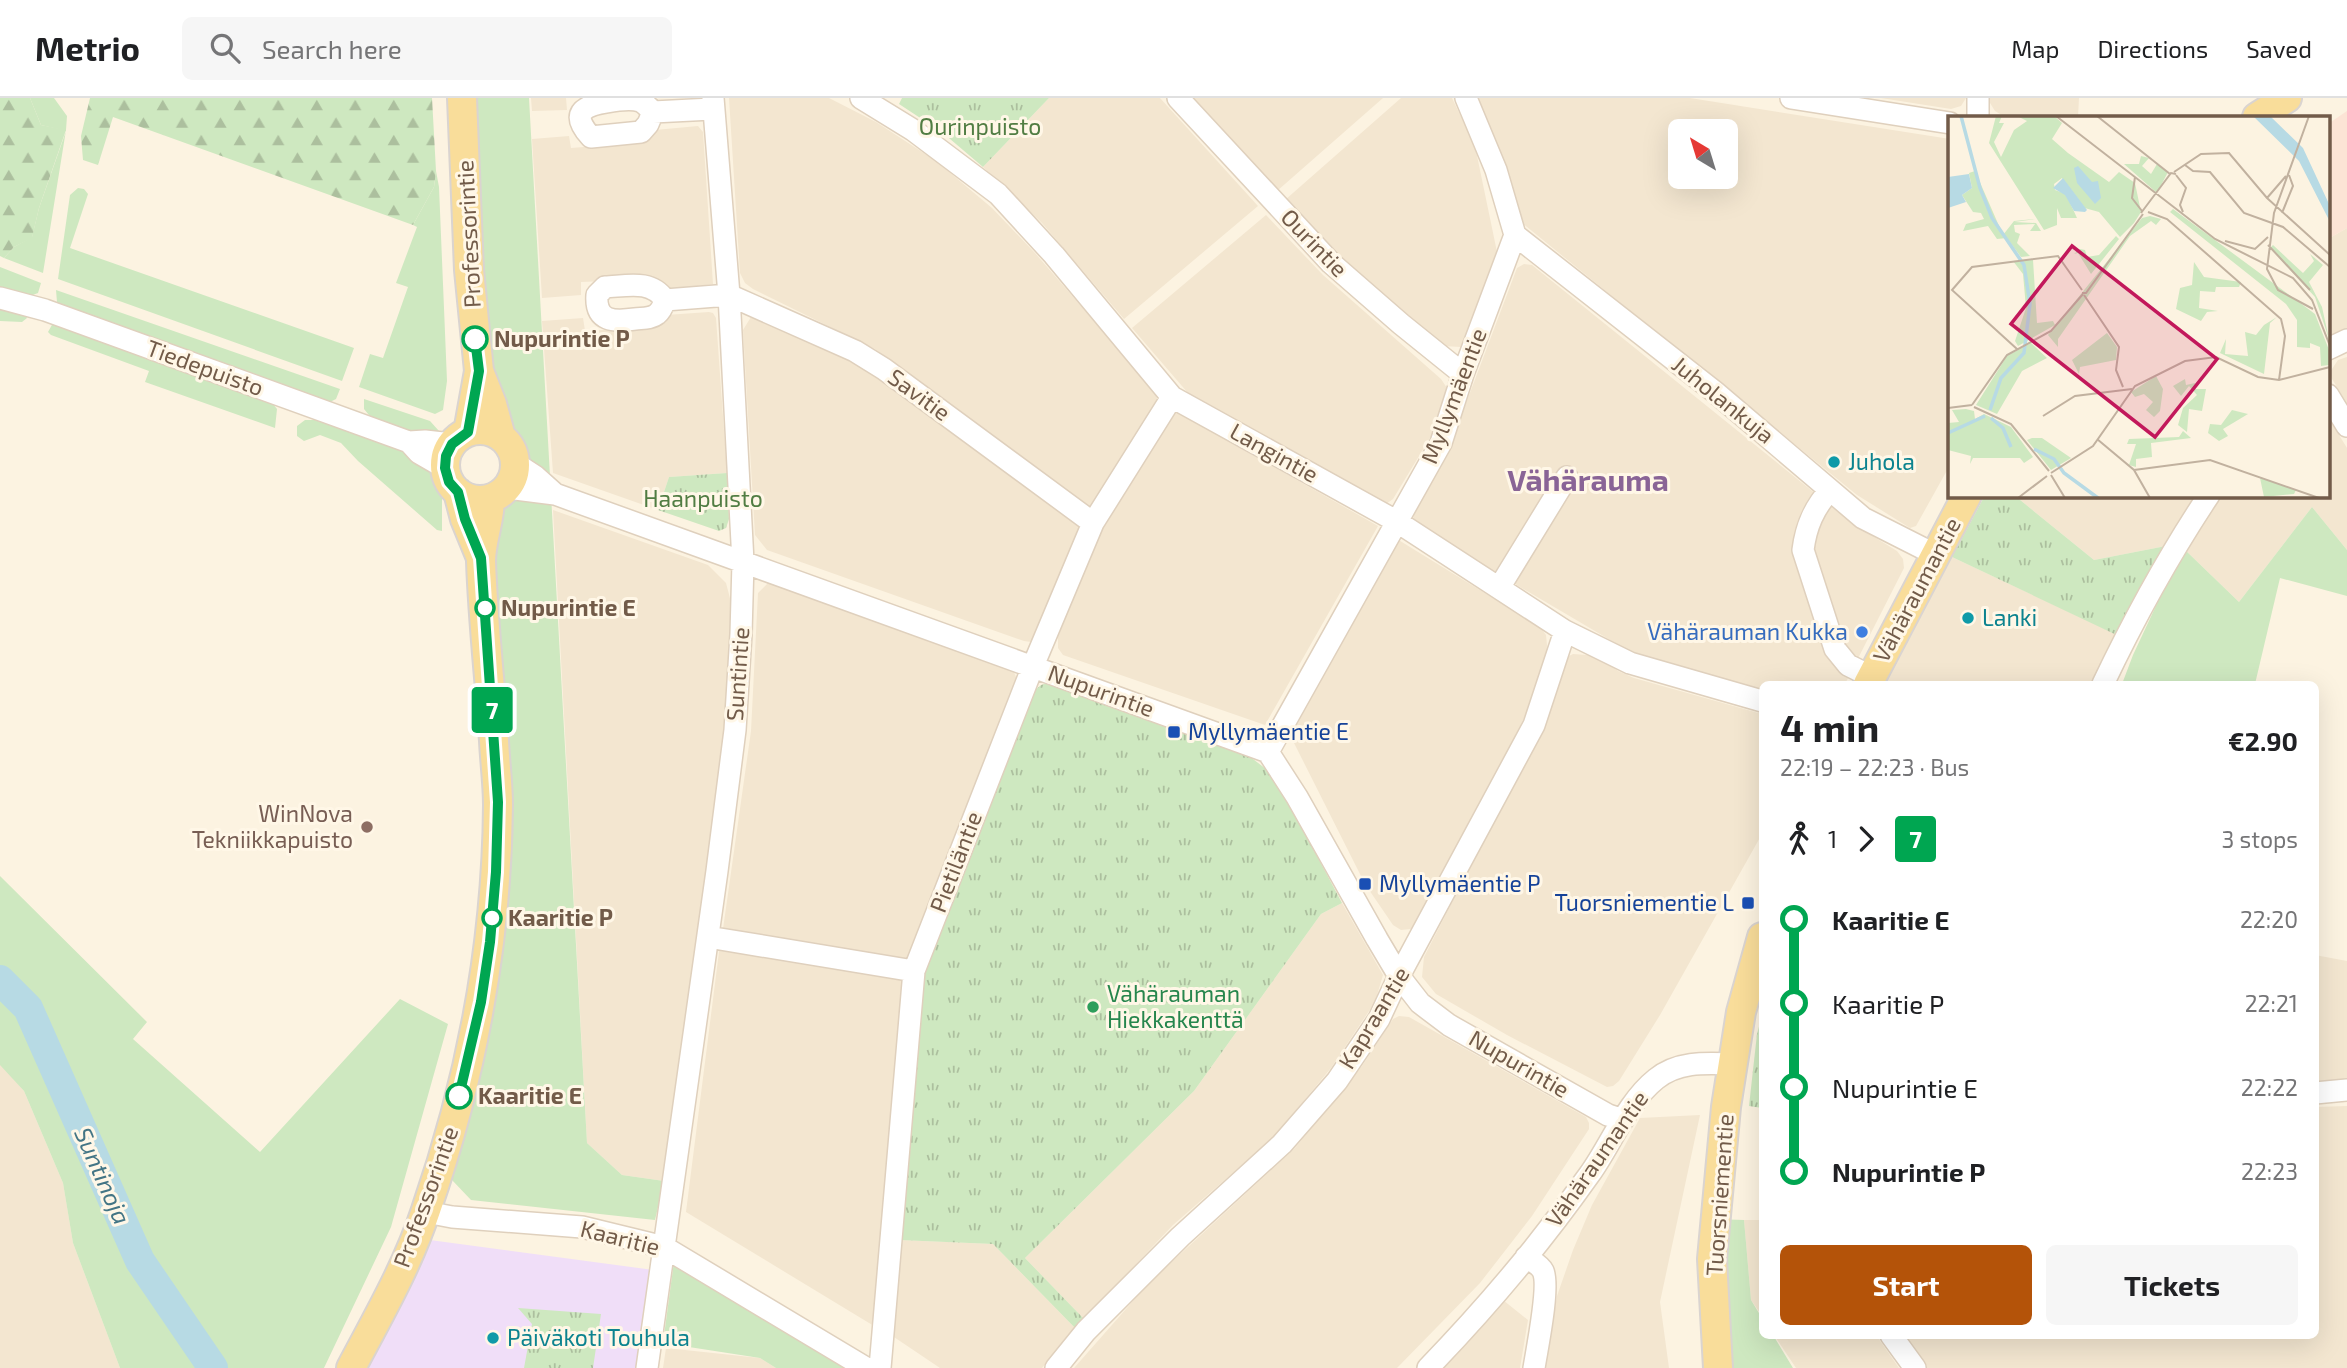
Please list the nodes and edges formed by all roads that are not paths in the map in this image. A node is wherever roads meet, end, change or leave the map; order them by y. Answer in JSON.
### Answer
{"nodes":[{"id":1,"x":461,"y":98,"type":"edge"},
{"id":2,"x":861,"y":98,"type":"edge"},
{"id":3,"x":1178,"y":98,"type":"edge"},
{"id":4,"x":1466,"y":98,"type":"edge"},
{"id":5,"x":1791,"y":98,"type":"edge"},
{"id":6,"x":1978,"y":98,"type":"edge"},
{"id":7,"x":2287,"y":98,"type":"edge"},
{"id":8,"x":1820,"y":100,"type":"edge"},
{"id":9,"x":713,"y":103,"type":"edge"},
{"id":10,"x":653,"y":112,"type":"dead end"},
{"id":11,"x":1978,"y":116,"type":"edge"},
{"id":12,"x":2259,"y":116,"type":"edge"},
{"id":13,"x":1948,"y":123,"type":"edge"},
{"id":14,"x":1515,"y":235,"type":"junction"},
{"id":15,"x":729,"y":295,"type":"junction"},
{"id":16,"x":0,"y":298,"type":"edge"},
{"id":17,"x":665,"y":300,"type":"dead end"},
{"id":18,"x":2347,"y":340,"type":"edge"},
{"id":19,"x":2330,"y":348,"type":"edge"},
{"id":20,"x":479,"y":371,"type":"junction"},
{"id":21,"x":1462,"y":374,"type":"junction"},
{"id":22,"x":1172,"y":397,"type":"junction"},
{"id":23,"x":2330,"y":398,"type":"edge"},
{"id":24,"x":2347,"y":426,"type":"edge"},
{"id":25,"x":502,"y":438,"type":"junction"},
{"id":26,"x":456,"y":459,"type":"junction"},
{"id":27,"x":1567,"y":477,"type":"dead end"},
{"id":28,"x":504,"y":483,"type":"junction"},
{"id":29,"x":1830,"y":490,"type":"junction"},
{"id":30,"x":1966,"y":497,"type":"edge"},
{"id":31,"x":2208,"y":497,"type":"edge"},
{"id":32,"x":1396,"y":521,"type":"junction"},
{"id":33,"x":1093,"y":523,"type":"junction"},
{"id":34,"x":1936,"y":555,"type":"junction"},
{"id":35,"x":481,"y":558,"type":"junction"},
{"id":36,"x":743,"y":562,"type":"junction"},
{"id":37,"x":1499,"y":588,"type":"junction"},
{"id":38,"x":1565,"y":631,"type":"junction"},
{"id":39,"x":1033,"y":666,"type":"junction"},
{"id":40,"x":1870,"y":681,"type":"edge"},
{"id":41,"x":2104,"y":681,"type":"edge"},
{"id":42,"x":1759,"y":700,"type":"edge"},
{"id":43,"x":1268,"y":752,"type":"junction"},
{"id":44,"x":708,"y":937,"type":"junction"},
{"id":45,"x":1759,"y":948,"type":"edge"},
{"id":46,"x":914,"y":971,"type":"junction"},
{"id":47,"x":1399,"y":975,"type":"junction"},
{"id":48,"x":1732,"y":1064,"type":"junction"},
{"id":49,"x":2347,"y":1090,"type":"edge"},
{"id":50,"x":2319,"y":1093,"type":"edge"},
{"id":51,"x":1623,"y":1120,"type":"junction"},
{"id":52,"x":426,"y":1212,"type":"junction"},
{"id":53,"x":664,"y":1247,"type":"junction"},
{"id":54,"x":1526,"y":1257,"type":"junction"},
{"id":55,"x":1894,"y":1339,"type":"edge"},
{"id":56,"x":351,"y":1368,"type":"edge"},
{"id":57,"x":647,"y":1368,"type":"edge"},
{"id":58,"x":866,"y":1368,"type":"edge"},
{"id":59,"x":880,"y":1368,"type":"edge"},
{"id":60,"x":1056,"y":1368,"type":"edge"},
{"id":61,"x":1428,"y":1368,"type":"edge"},
{"id":62,"x":1534,"y":1368,"type":"edge"},
{"id":63,"x":1718,"y":1368,"type":"edge"},
{"id":64,"x":1915,"y":1368,"type":"edge"}],
"edges":[{"from":1,"to":20,"type":"main road","name":"Professorintie"},
{"from":2,"to":22,"type":"street","name":"Langintie"},
{"from":3,"to":21,"type":"street","name":"Ourintie"},
{"from":4,"to":14,"type":"street"},
{"from":5,"to":8,"type":"street"},
{"from":6,"to":11,"type":"street"},
{"from":7,"to":12,"type":"main road"},
{"from":8,"to":13,"type":"street"},
{"from":9,"to":10,"type":"street"},
{"from":9,"to":15,"type":"street","name":"Suntintie"},
{"from":14,"to":21,"type":"street","name":"Myllymäentie"},
{"from":14,"to":29,"type":"street","name":"Juholankuja"},
{"from":15,"to":17,"type":"street"},
{"from":15,"to":33,"type":"street","name":"Savitie"},
{"from":15,"to":36,"type":"street","name":"Suntintie"},
{"from":16,"to":26,"type":"street","name":"Tiedepuisto"},
{"from":18,"to":19,"type":"street"},
{"from":20,"to":25,"type":"main road","name":"Professorintie"},
{"from":20,"to":26,"type":"main road","name":"Professorintie"},
{"from":21,"to":32,"type":"street","name":"Myllymäentie"},
{"from":22,"to":32,"type":"street","name":"Langintie"},
{"from":22,"to":33,"type":"street","name":"Pietiläntie"},
{"from":23,"to":24,"type":"street"},
{"from":25,"to":26,"type":"main road"},
{"from":25,"to":28,"type":"main road","name":"Professorintie"},
{"from":26,"to":28,"type":"main road"},
{"from":26,"to":35,"type":"main road","name":"Professorintie"},
{"from":27,"to":37,"type":"street"},
{"from":28,"to":35,"type":"main road","name":"Professorintie"},
{"from":28,"to":36,"type":"street","name":"Nupurintie"},
{"from":29,"to":34,"type":"street","name":"Juholankuja"},
{"from":29,"to":40,"type":"street"},
{"from":30,"to":34,"type":"main road","name":"Vähäraumantie"},
{"from":31,"to":41,"type":"street"},
{"from":32,"to":37,"type":"street","name":"Langintie"},
{"from":32,"to":43,"type":"street","name":"Myllymäentie"},
{"from":33,"to":39,"type":"street","name":"Pietiläntie"},
{"from":34,"to":40,"type":"main road","name":"Vähäraumantie"},
{"from":35,"to":52,"type":"main road","name":"Professorintie"},
{"from":36,"to":39,"type":"street","name":"Nupurintie"},
{"from":36,"to":44,"type":"street","name":"Suntintie"},
{"from":37,"to":38,"type":"street","name":"Langintie"},
{"from":38,"to":42,"type":"street","name":"Langintie"},
{"from":38,"to":47,"type":"street","name":"Kapraantie"},
{"from":39,"to":43,"type":"street","name":"Nupurintie"},
{"from":39,"to":46,"type":"street","name":"Pietiläntie"},
{"from":43,"to":47,"type":"street","name":"Nupurintie"},
{"from":44,"to":46,"type":"street"},
{"from":44,"to":53,"type":"street","name":"Suntintie"},
{"from":45,"to":48,"type":"main road"},
{"from":46,"to":59,"type":"street","name":"Pietiläntie"},
{"from":47,"to":51,"type":"street","name":"Nupurintie"},
{"from":47,"to":60,"type":"street","name":"Kapraantie"},
{"from":48,"to":51,"type":"street","name":"Vähäraumantie"},
{"from":48,"to":63,"type":"main road","name":"Tuorsniementie"},
{"from":49,"to":50,"type":"street"},
{"from":51,"to":54,"type":"street","name":"Vähäraumantie"},
{"from":52,"to":53,"type":"street","name":"Kaaritie"},
{"from":52,"to":56,"type":"main road","name":"Professorintie"},
{"from":53,"to":57,"type":"street","name":"Suntintie"},
{"from":53,"to":58,"type":"street","name":"Kaaritie"},
{"from":54,"to":61,"type":"street","name":"Vähäraumantie"},
{"from":54,"to":62,"type":"street"},
{"from":55,"to":64,"type":"street"}]}
